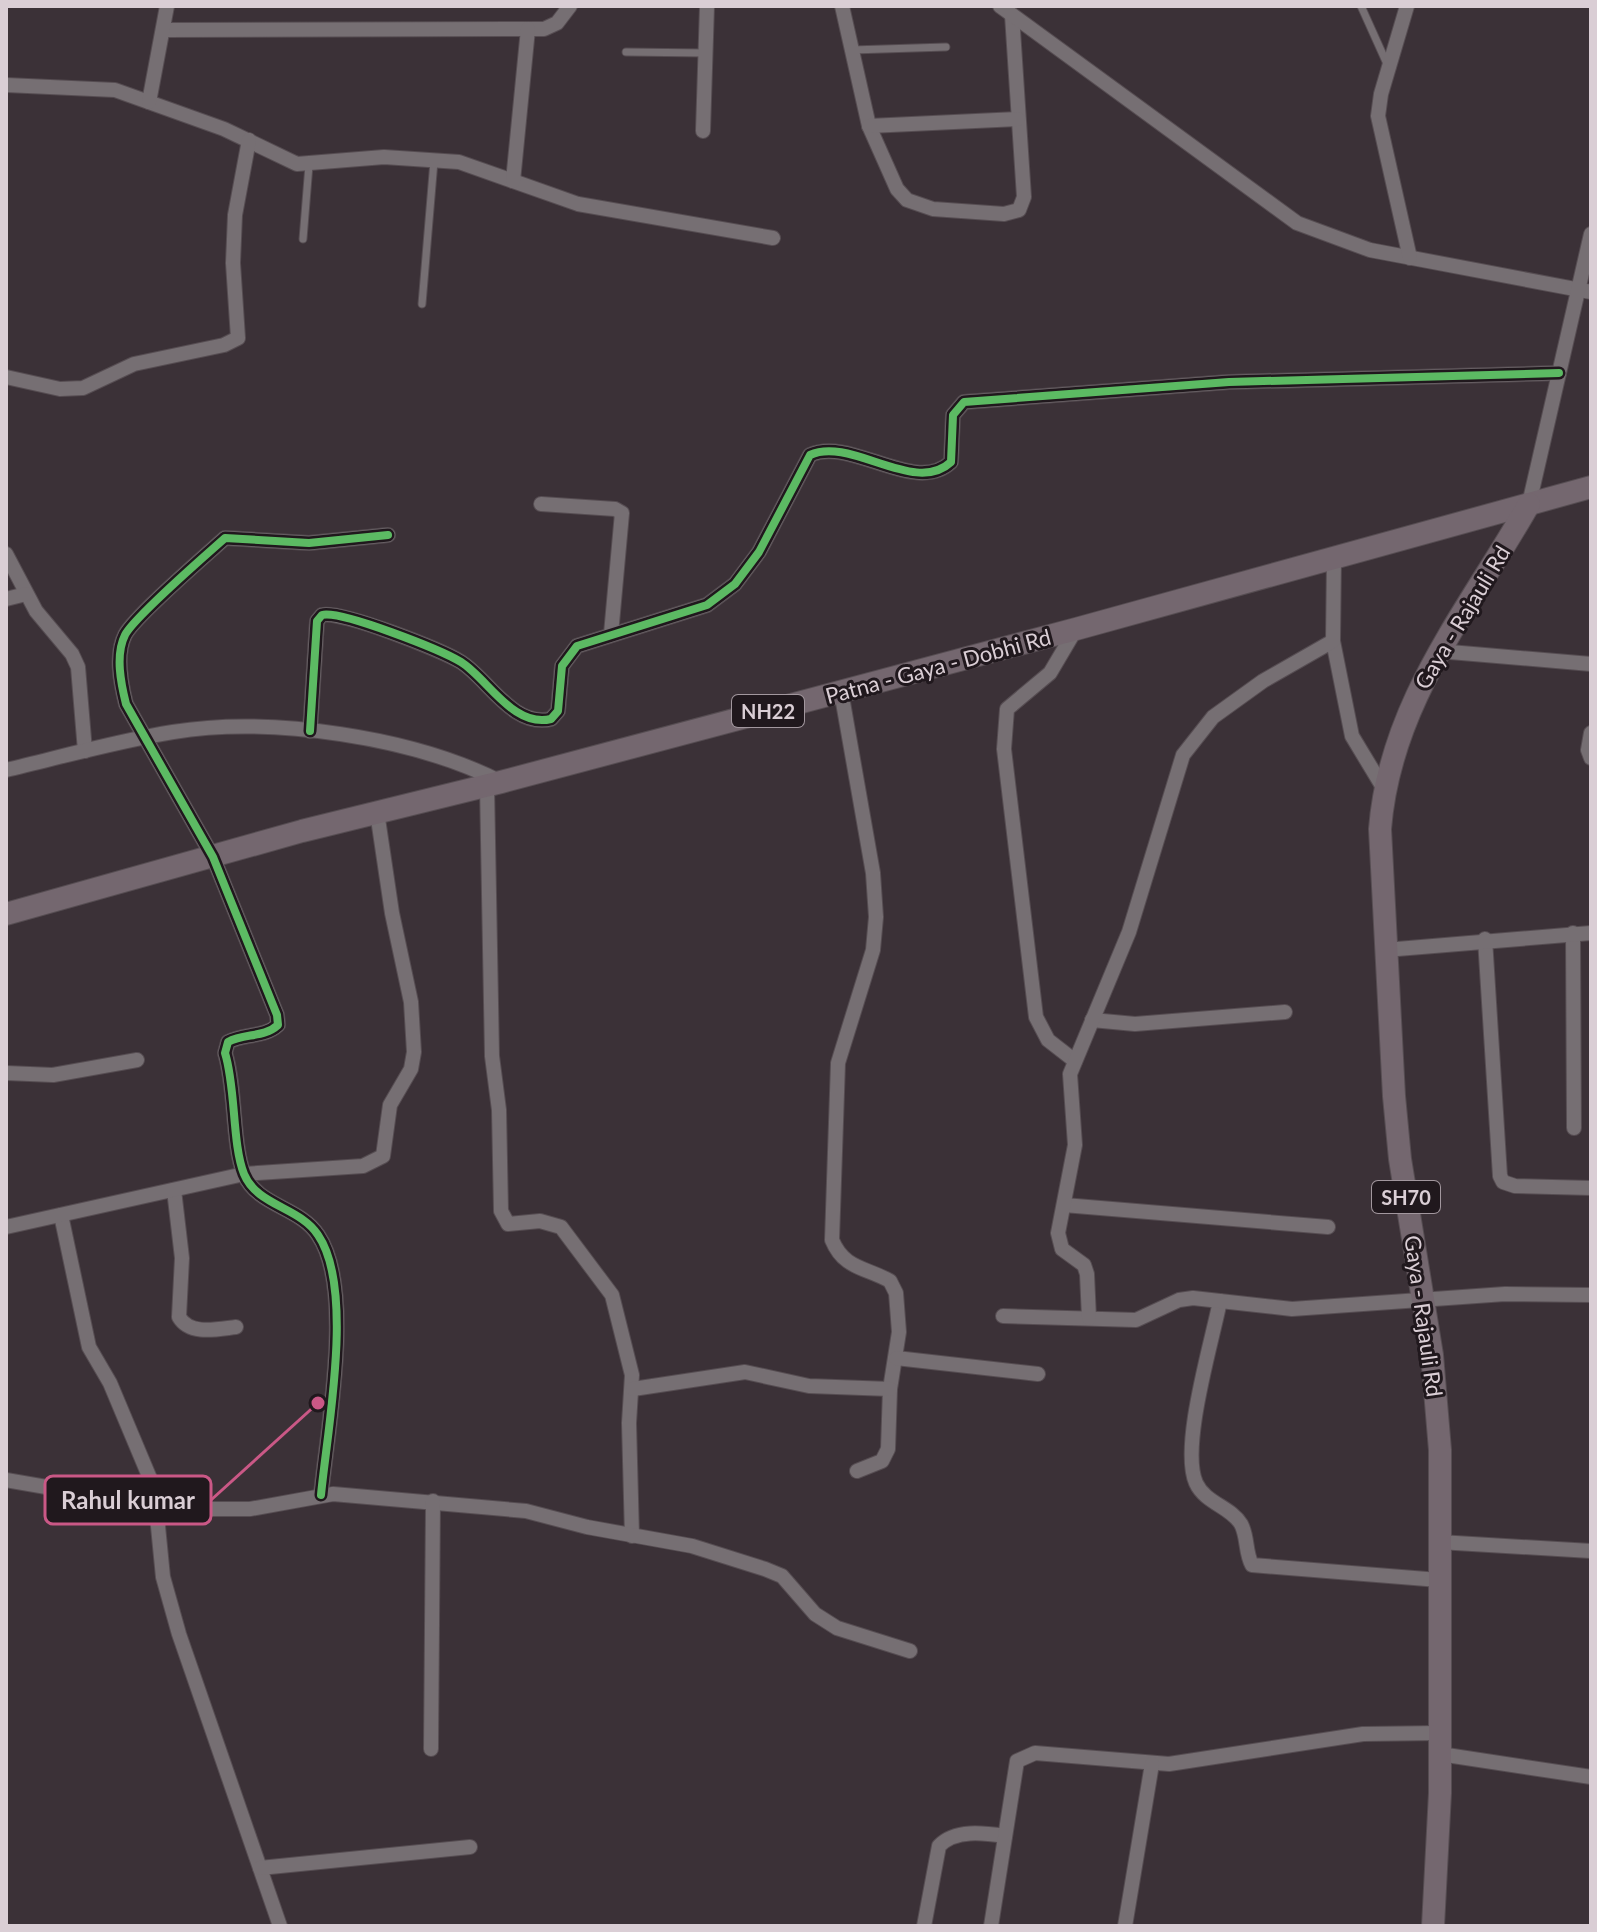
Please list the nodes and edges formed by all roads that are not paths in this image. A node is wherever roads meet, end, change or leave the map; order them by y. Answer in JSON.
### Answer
{"nodes":[{"id":1,"x":167,"y":6,"type":"edge"},
{"id":2,"x":570,"y":6,"type":"edge"},
{"id":3,"x":707,"y":6,"type":"edge"},
{"id":4,"x":842,"y":6,"type":"edge"},
{"id":5,"x":1361,"y":6,"type":"edge"},
{"id":6,"x":1407,"y":6,"type":"edge"},
{"id":7,"x":1006,"y":10,"type":"edge"},
{"id":8,"x":528,"y":29,"type":"junction"},
{"id":9,"x":163,"y":30,"type":"junction"},
{"id":10,"x":946,"y":47,"type":"dead end"},
{"id":11,"x":850,"y":50,"type":"junction"},
{"id":12,"x":626,"y":52,"type":"dead end"},
{"id":13,"x":706,"y":53,"type":"junction"},
{"id":14,"x":1389,"y":69,"type":"junction"},
{"id":15,"x":6,"y":85,"type":"edge"},
{"id":16,"x":149,"y":102,"type":"junction"},
{"id":17,"x":1018,"y":119,"type":"junction"},
{"id":18,"x":869,"y":126,"type":"junction"},
{"id":19,"x":703,"y":131,"type":"dead end"},
{"id":20,"x":249,"y":140,"type":"junction"},
{"id":21,"x":434,"y":159,"type":"junction"},
{"id":22,"x":309,"y":165,"type":"junction"},
{"id":23,"x":513,"y":181,"type":"junction"},
{"id":24,"x":1591,"y":234,"type":"edge"},
{"id":25,"x":773,"y":238,"type":"dead end"},
{"id":26,"x":303,"y":239,"type":"dead end"},
{"id":27,"x":1410,"y":258,"type":"junction"},
{"id":28,"x":1585,"y":291,"type":"edge"},
{"id":29,"x":422,"y":304,"type":"dead end"},
{"id":30,"x":1559,"y":373,"type":"junction"},
{"id":31,"x":6,"y":377,"type":"edge"},
{"id":32,"x":1591,"y":487,"type":"edge"},
{"id":33,"x":541,"y":504,"type":"dead end"},
{"id":34,"x":1529,"y":504,"type":"junction"},
{"id":35,"x":388,"y":535,"type":"dead end"},
{"id":36,"x":6,"y":554,"type":"edge"},
{"id":37,"x":1334,"y":558,"type":"junction"},
{"id":38,"x":26,"y":594,"type":"junction"},
{"id":39,"x":6,"y":599,"type":"edge"},
{"id":40,"x":1076,"y":629,"type":"junction"},
{"id":41,"x":611,"y":634,"type":"junction"},
{"id":42,"x":1333,"y":641,"type":"junction"},
{"id":43,"x":1438,"y":651,"type":"junction"},
{"id":44,"x":1591,"y":664,"type":"edge"},
{"id":45,"x":841,"y":691,"type":"junction"},
{"id":46,"x":310,"y":731,"type":"junction"},
{"id":47,"x":1591,"y":733,"type":"edge"},
{"id":48,"x":144,"y":739,"type":"junction"},
{"id":49,"x":85,"y":751,"type":"junction"},
{"id":50,"x":1591,"y":758,"type":"edge"},
{"id":51,"x":6,"y":770,"type":"edge"},
{"id":52,"x":494,"y":784,"type":"junction"},
{"id":53,"x":1384,"y":789,"type":"junction"},
{"id":54,"x":377,"y":812,"type":"junction"},
{"id":55,"x":213,"y":857,"type":"junction"},
{"id":56,"x":6,"y":914,"type":"edge"},
{"id":57,"x":1573,"y":933,"type":"junction"},
{"id":58,"x":1591,"y":933,"type":"edge"},
{"id":59,"x":1485,"y":939,"type":"junction"},
{"id":60,"x":1385,"y":950,"type":"junction"},
{"id":61,"x":1285,"y":1012,"type":"dead end"},
{"id":62,"x":1092,"y":1020,"type":"junction"},
{"id":63,"x":137,"y":1060,"type":"dead end"},
{"id":64,"x":1075,"y":1061,"type":"junction"},
{"id":65,"x":6,"y":1073,"type":"edge"},
{"id":66,"x":1574,"y":1128,"type":"dead end"},
{"id":67,"x":244,"y":1174,"type":"junction"},
{"id":68,"x":1591,"y":1188,"type":"edge"},
{"id":69,"x":174,"y":1190,"type":"junction"},
{"id":70,"x":1064,"y":1205,"type":"junction"},
{"id":71,"x":61,"y":1215,"type":"junction"},
{"id":72,"x":6,"y":1227,"type":"edge"},
{"id":73,"x":1328,"y":1227,"type":"dead end"},
{"id":74,"x":1591,"y":1295,"type":"edge"},
{"id":75,"x":1424,"y":1300,"type":"junction"},
{"id":76,"x":1220,"y":1301,"type":"junction"},
{"id":77,"x":1003,"y":1316,"type":"dead end"},
{"id":78,"x":1089,"y":1318,"type":"junction"},
{"id":79,"x":236,"y":1327,"type":"dead end"},
{"id":80,"x":896,"y":1358,"type":"junction"},
{"id":81,"x":1038,"y":1374,"type":"dead end"},
{"id":82,"x":633,"y":1389,"type":"junction"},
{"id":83,"x":890,"y":1389,"type":"junction"},
{"id":84,"x":857,"y":1471,"type":"dead end"},
{"id":85,"x":6,"y":1480,"type":"edge"},
{"id":86,"x":321,"y":1495,"type":"junction"},
{"id":87,"x":433,"y":1501,"type":"junction"},
{"id":88,"x":159,"y":1507,"type":"junction"},
{"id":89,"x":632,"y":1536,"type":"junction"},
{"id":90,"x":1439,"y":1542,"type":"junction"},
{"id":91,"x":1591,"y":1551,"type":"edge"},
{"id":92,"x":1439,"y":1580,"type":"junction"},
{"id":93,"x":910,"y":1651,"type":"dead end"},
{"id":94,"x":1440,"y":1743,"type":"junction"},
{"id":95,"x":431,"y":1749,"type":"dead end"},
{"id":96,"x":1152,"y":1764,"type":"junction"},
{"id":97,"x":1591,"y":1777,"type":"edge"},
{"id":98,"x":1005,"y":1836,"type":"junction"},
{"id":99,"x":470,"y":1847,"type":"dead end"},
{"id":100,"x":260,"y":1868,"type":"junction"},
{"id":101,"x":280,"y":1926,"type":"edge"},
{"id":102,"x":924,"y":1926,"type":"edge"},
{"id":103,"x":991,"y":1926,"type":"edge"},
{"id":104,"x":1125,"y":1926,"type":"edge"},
{"id":105,"x":1433,"y":1926,"type":"edge"}],
"edges":[{"from":1,"to":9,"type":"street"},
{"from":2,"to":8,"type":"street"},
{"from":3,"to":13,"type":"street"},
{"from":4,"to":11,"type":"street"},
{"from":5,"to":14,"type":"lane"},
{"from":6,"to":14,"type":"street"},
{"from":7,"to":17,"type":"street"},
{"from":7,"to":27,"type":"street"},
{"from":8,"to":9,"type":"street"},
{"from":8,"to":23,"type":"street"},
{"from":9,"to":16,"type":"street"},
{"from":10,"to":11,"type":"lane"},
{"from":11,"to":18,"type":"street"},
{"from":12,"to":13,"type":"lane"},
{"from":13,"to":19,"type":"street"},
{"from":14,"to":27,"type":"street"},
{"from":15,"to":16,"type":"street"},
{"from":16,"to":20,"type":"street"},
{"from":17,"to":18,"type":"street"},
{"from":17,"to":18,"type":"street"},
{"from":20,"to":22,"type":"street"},
{"from":20,"to":31,"type":"street"},
{"from":21,"to":22,"type":"street"},
{"from":21,"to":23,"type":"street"},
{"from":21,"to":29,"type":"lane"},
{"from":22,"to":26,"type":"lane"},
{"from":23,"to":25,"type":"street"},
{"from":24,"to":28,"type":"street"},
{"from":27,"to":28,"type":"street"},
{"from":28,"to":30,"type":"street"},
{"from":30,"to":34,"type":"street"},
{"from":30,"to":41,"type":"street"},
{"from":32,"to":34,"type":"main road","name":"Patna - Gaya - Dobhi Rd","number":"NH22"},
{"from":33,"to":41,"type":"street"},
{"from":34,"to":37,"type":"main road","name":"Patna - Gaya - Dobhi Rd","number":"NH22"},
{"from":34,"to":43,"type":"main road","name":"Gaya - Rajauli Rd","number":"SH70"},
{"from":35,"to":48,"type":"street"},
{"from":36,"to":38,"type":"street"},
{"from":37,"to":40,"type":"main road","name":"Patna - Gaya - Dobhi Rd","number":"NH22"},
{"from":37,"to":42,"type":"street"},
{"from":38,"to":39,"type":"street"},
{"from":38,"to":49,"type":"street"},
{"from":40,"to":45,"type":"main road","name":"Patna - Gaya - Dobhi Rd","number":"NH22"},
{"from":40,"to":64,"type":"street"},
{"from":41,"to":46,"type":"street"},
{"from":42,"to":53,"type":"street"},
{"from":42,"to":62,"type":"street"},
{"from":43,"to":44,"type":"street"},
{"from":43,"to":53,"type":"main road","name":"Gaya - Rajauli Rd","number":"SH70"},
{"from":45,"to":52,"type":"main road","name":"Patna - Gaya - Dobhi Rd","number":"NH22"},
{"from":45,"to":80,"type":"street"},
{"from":46,"to":48,"type":"street"},
{"from":46,"to":52,"type":"street"},
{"from":47,"to":50,"type":"street"},
{"from":48,"to":49,"type":"street"},
{"from":48,"to":55,"type":"street"},
{"from":49,"to":51,"type":"street"},
{"from":52,"to":54,"type":"main road","name":"Patna - Gaya - Dobhi Rd","number":"NH22"},
{"from":52,"to":82,"type":"street"},
{"from":53,"to":60,"type":"main road","name":"Gaya - Rajauli Rd","number":"SH70"},
{"from":54,"to":55,"type":"main road","name":"Patna - Gaya - Dobhi Rd","number":"NH22"},
{"from":54,"to":67,"type":"street"},
{"from":55,"to":56,"type":"main road","name":"Patna - Gaya - Dobhi Rd","number":"NH22"},
{"from":55,"to":67,"type":"street"},
{"from":57,"to":58,"type":"street"},
{"from":57,"to":59,"type":"street"},
{"from":57,"to":66,"type":"street"},
{"from":59,"to":60,"type":"street"},
{"from":59,"to":68,"type":"street"},
{"from":60,"to":75,"type":"main road","name":"Gaya - Rajauli Rd","number":"SH70"},
{"from":61,"to":62,"type":"street"},
{"from":62,"to":64,"type":"street"},
{"from":63,"to":65,"type":"street"},
{"from":64,"to":70,"type":"street"},
{"from":67,"to":69,"type":"street"},
{"from":67,"to":86,"type":"street"},
{"from":69,"to":71,"type":"street"},
{"from":69,"to":79,"type":"street"},
{"from":70,"to":73,"type":"street"},
{"from":70,"to":78,"type":"street"},
{"from":71,"to":72,"type":"street"},
{"from":71,"to":88,"type":"street"},
{"from":74,"to":75,"type":"street"},
{"from":75,"to":76,"type":"street"},
{"from":75,"to":90,"type":"main road","name":"Gaya - Rajauli Rd","number":"SH70"},
{"from":76,"to":78,"type":"street"},
{"from":76,"to":92,"type":"street"},
{"from":77,"to":78,"type":"street"},
{"from":80,"to":81,"type":"street"},
{"from":80,"to":83,"type":"street"},
{"from":82,"to":83,"type":"street"},
{"from":82,"to":89,"type":"street"},
{"from":83,"to":84,"type":"street"},
{"from":85,"to":88,"type":"street"},
{"from":86,"to":87,"type":"street"},
{"from":86,"to":88,"type":"street"},
{"from":87,"to":89,"type":"street"},
{"from":87,"to":95,"type":"street"},
{"from":88,"to":100,"type":"street"},
{"from":89,"to":93,"type":"street"},
{"from":90,"to":91,"type":"street"},
{"from":90,"to":92,"type":"main road","name":"Gaya - Rajauli Rd","number":"SH70"},
{"from":92,"to":94,"type":"main road","name":"Gaya - Rajauli Rd","number":"SH70"},
{"from":94,"to":96,"type":"street"},
{"from":94,"to":97,"type":"street"},
{"from":94,"to":105,"type":"main road","name":"Gaya - Rajauli Rd","number":"SH70"},
{"from":96,"to":98,"type":"street"},
{"from":96,"to":104,"type":"street"},
{"from":98,"to":102,"type":"street"},
{"from":98,"to":103,"type":"street"},
{"from":99,"to":100,"type":"street"},
{"from":100,"to":101,"type":"street"}]}
